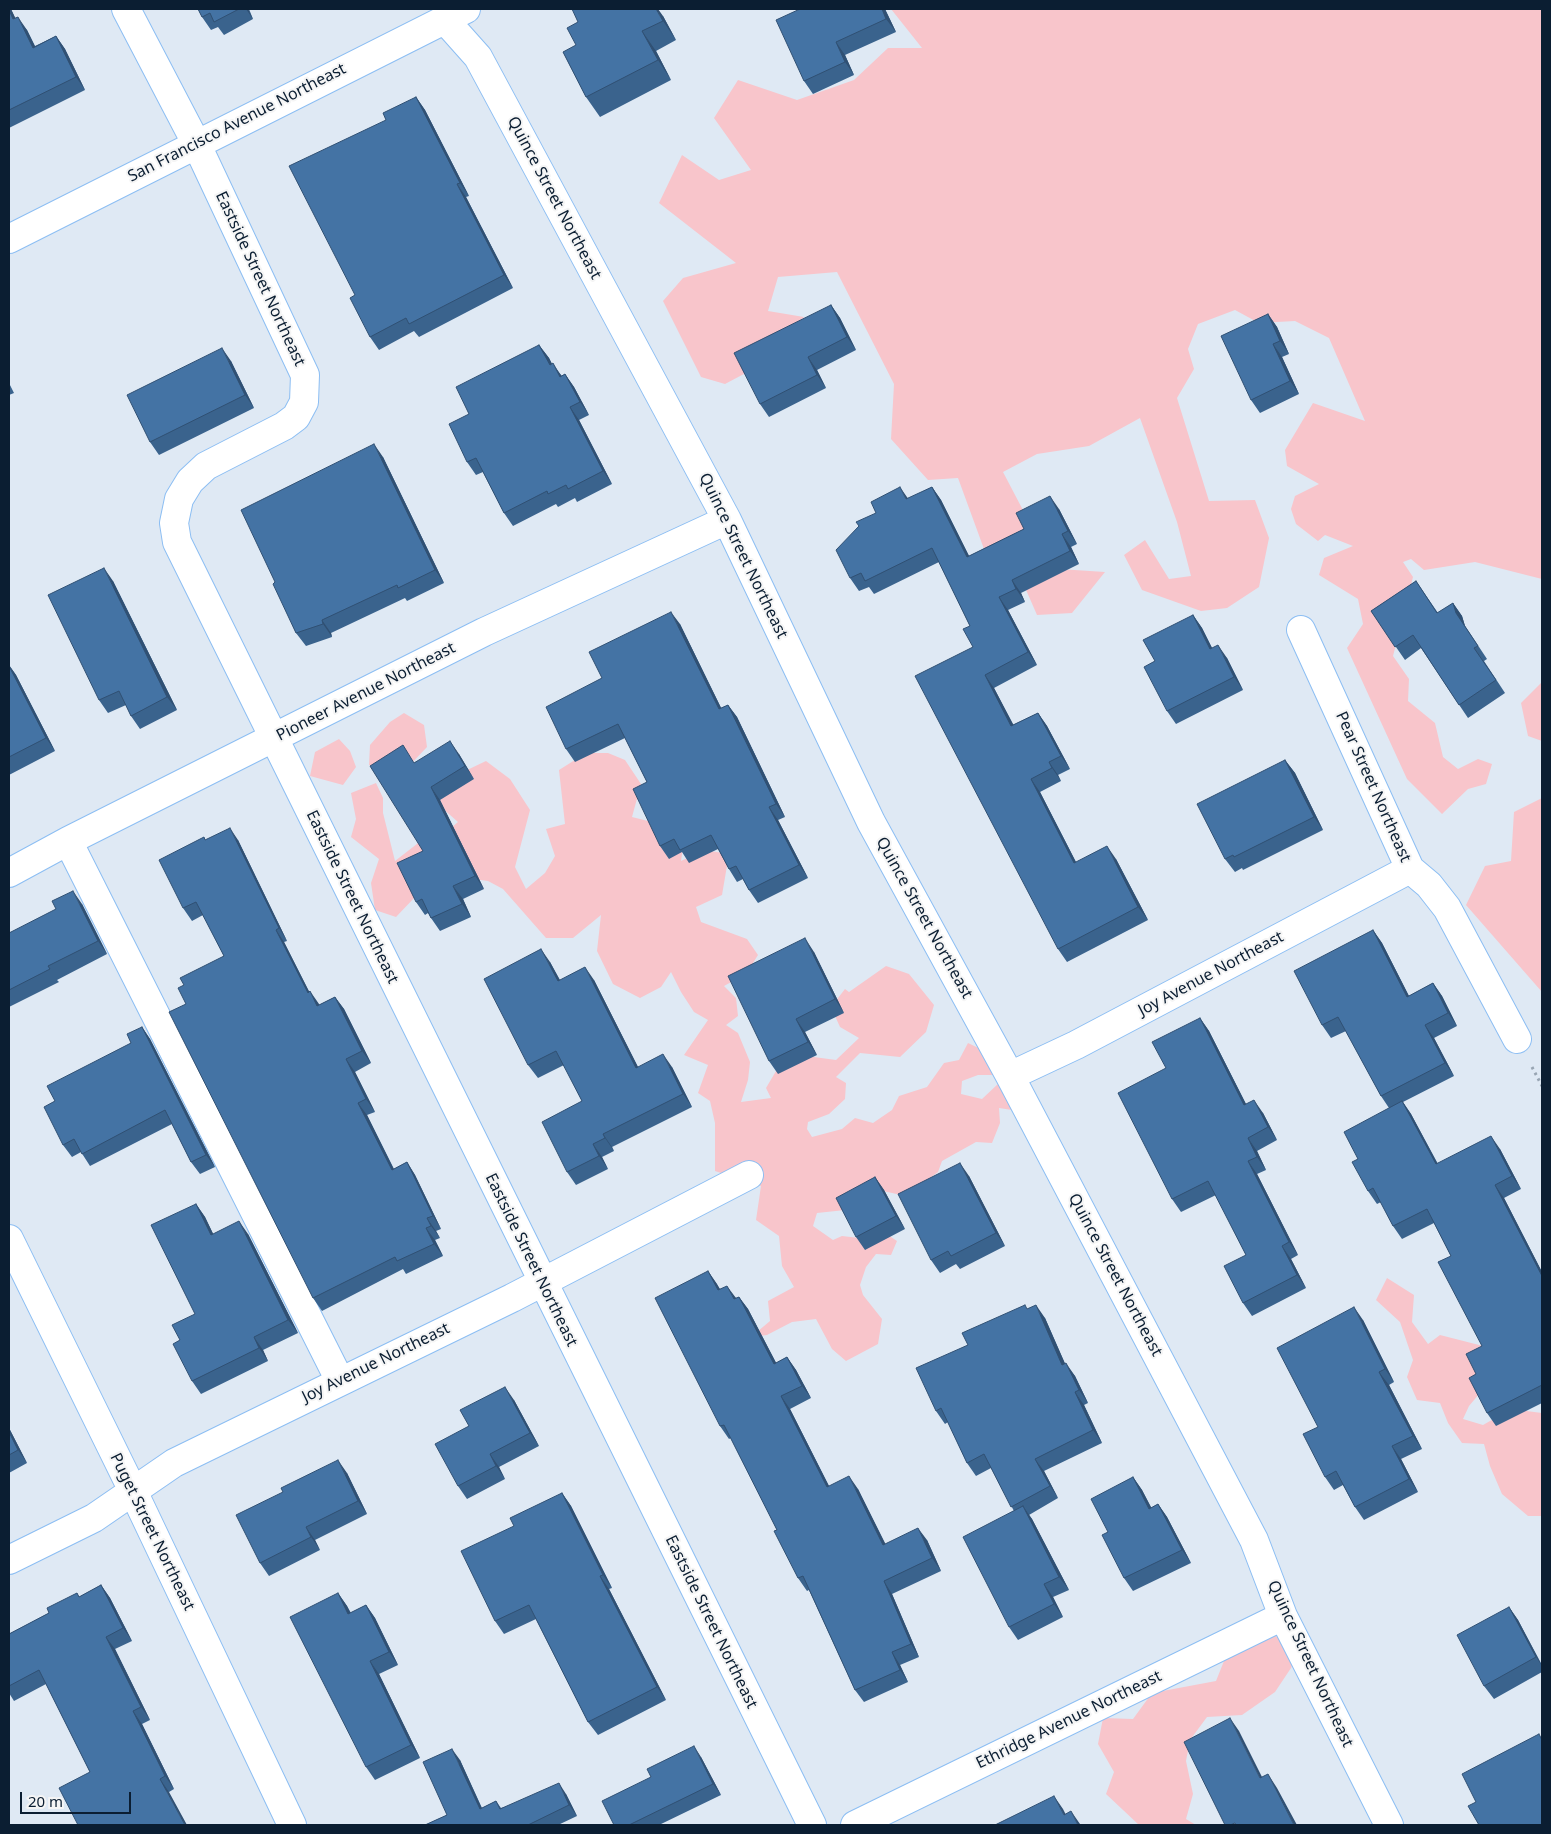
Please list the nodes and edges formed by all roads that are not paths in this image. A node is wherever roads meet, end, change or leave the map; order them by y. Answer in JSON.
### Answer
{"nodes":[{"id":1,"x":126,"y":9,"type":"edge"},
{"id":2,"x":456,"y":14,"type":"edge"},
{"id":3,"x":196,"y":143,"type":"junction"},
{"id":4,"x":9,"y":239,"type":"edge"},
{"id":5,"x":727,"y":520,"type":"junction"},
{"id":6,"x":1301,"y":630,"type":"dead end"},
{"id":7,"x":274,"y":738,"type":"junction"},
{"id":8,"x":68,"y":841,"type":"junction"},
{"id":9,"x":1410,"y":869,"type":"junction"},
{"id":10,"x":9,"y":874,"type":"edge"},
{"id":11,"x":1523,"y":1049,"type":"road end"},
{"id":12,"x":1010,"y":1076,"type":"junction"},
{"id":13,"x":749,"y":1175,"type":"dead end"},
{"id":14,"x":9,"y":1239,"type":"edge"},
{"id":15,"x":542,"y":1281,"type":"junction"},
{"id":16,"x":340,"y":1380,"type":"junction"},
{"id":17,"x":133,"y":1491,"type":"junction"},
{"id":18,"x":9,"y":1560,"type":"edge"},
{"id":19,"x":1283,"y":1616,"type":"junction"},
{"id":20,"x":292,"y":1825,"type":"edge"},
{"id":21,"x":812,"y":1825,"type":"edge"},
{"id":22,"x":855,"y":1825,"type":"edge"},
{"id":23,"x":1389,"y":1825,"type":"edge"}],
"edges":[{"from":1,"to":3,"type":"street","name":"Eastside Street Northeast"},
{"from":2,"to":3,"type":"street","name":"San Francisco Avenue Northeast"},
{"from":2,"to":5,"type":"street","name":"Quince Street Northeast"},
{"from":3,"to":4,"type":"street","name":"San Francisco Avenue Northeast"},
{"from":3,"to":7,"type":"street","name":"Eastside Street Northeast"},
{"from":5,"to":7,"type":"street","name":"Pioneer Avenue Northeast"},
{"from":5,"to":12,"type":"street","name":"Quince Street Northeast"},
{"from":6,"to":9,"type":"street","name":"Pear Street Northeast"},
{"from":7,"to":8,"type":"street","name":"Pioneer Avenue Northeast"},
{"from":7,"to":15,"type":"street","name":"Eastside Street Northeast"},
{"from":8,"to":10,"type":"street","name":"Pioneer Avenue Northeast"},
{"from":8,"to":16,"type":"street"},
{"from":9,"to":11,"type":"street","name":"Pear Street Northeast"},
{"from":9,"to":12,"type":"street","name":"Joy Avenue Northeast"},
{"from":12,"to":19,"type":"street","name":"Quince Street Northeast"},
{"from":13,"to":15,"type":"street","name":"Joy Avenue Northeast"},
{"from":14,"to":17,"type":"street","name":"Puget Street Northeast"},
{"from":15,"to":16,"type":"street","name":"Joy Avenue Northeast"},
{"from":15,"to":21,"type":"street","name":"Eastside Street Northeast"},
{"from":16,"to":17,"type":"street","name":"Joy Avenue Northeast"},
{"from":17,"to":18,"type":"street","name":"Joy Avenue Northeast"},
{"from":17,"to":20,"type":"street","name":"Puget Street Northeast"},
{"from":19,"to":22,"type":"street","name":"Ethridge Avenue Northeast"},
{"from":19,"to":23,"type":"street","name":"Quince Street Northeast"}]}
